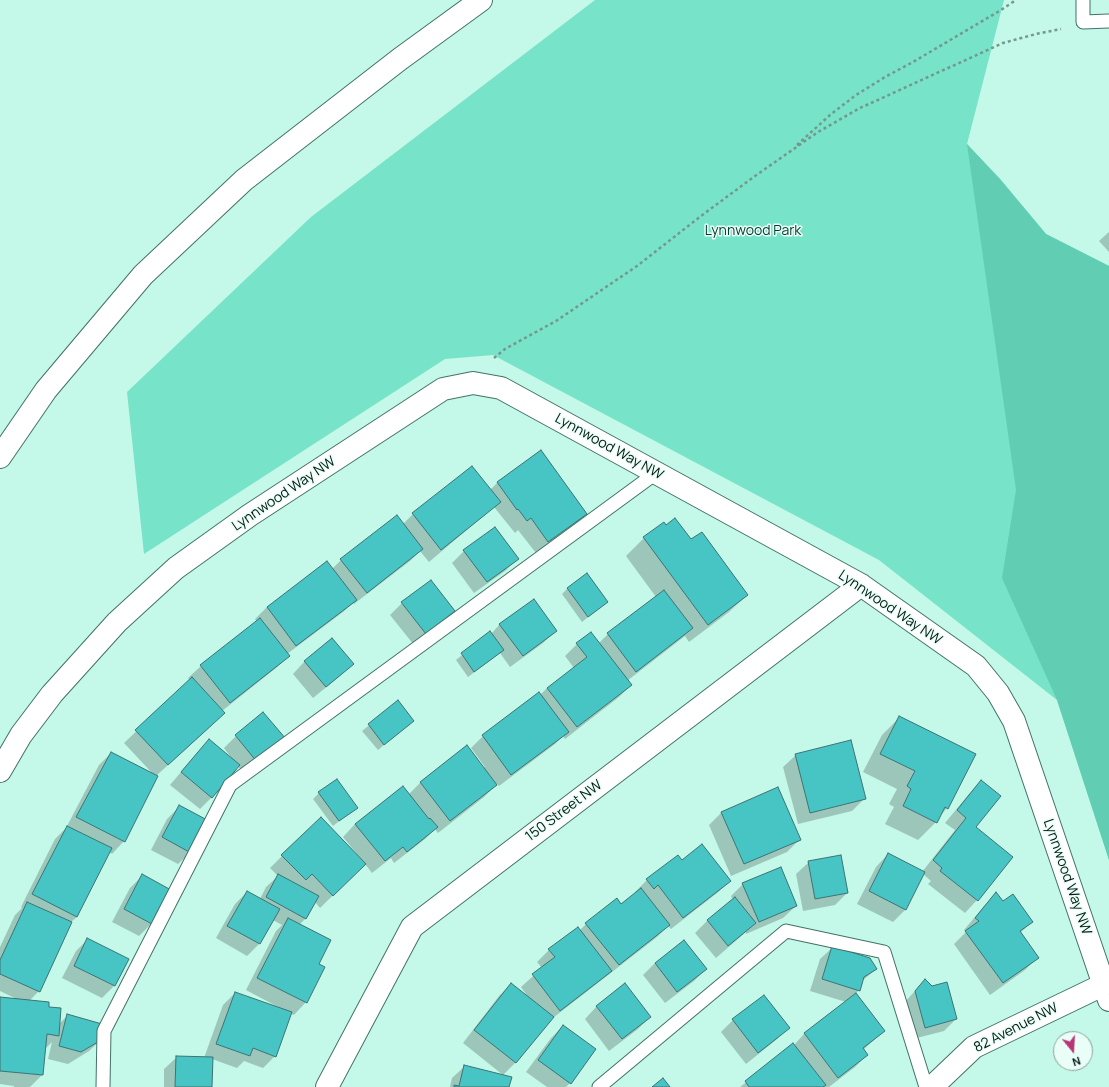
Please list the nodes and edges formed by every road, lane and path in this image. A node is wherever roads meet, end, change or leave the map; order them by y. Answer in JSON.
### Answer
{"nodes":[{"id":1,"x":481,"y":0,"type":"edge"},
{"id":2,"x":1016,"y":0,"type":"edge"},
{"id":3,"x":1083,"y":0,"type":"edge"},
{"id":4,"x":1109,"y":21,"type":"edge"},
{"id":5,"x":1083,"y":22,"type":"junction"},
{"id":6,"x":789,"y":152,"type":"junction"},
{"id":7,"x":459,"y":386,"type":"junction"},
{"id":8,"x":0,"y":457,"type":"edge"},
{"id":9,"x":656,"y":473,"type":"junction"},
{"id":10,"x":861,"y":585,"type":"junction"},
{"id":11,"x":0,"y":771,"type":"edge"},
{"id":12,"x":1107,"y":989,"type":"edge"},
{"id":13,"x":103,"y":1087,"type":"edge"},
{"id":14,"x":327,"y":1087,"type":"edge"},
{"id":15,"x":599,"y":1087,"type":"edge"},
{"id":16,"x":926,"y":1087,"type":"edge"},
{"id":17,"x":932,"y":1087,"type":"edge"}],
"edges":[{"from":1,"to":8,"type":"main road"},
{"from":2,"to":6,"type":"path"},
{"from":3,"to":5,"type":"lane"},
{"from":4,"to":5,"type":"lane"},
{"from":5,"to":6,"type":"path"},
{"from":6,"to":7,"type":"path"},
{"from":7,"to":9,"type":"main road","name":"Lynnwood Way NW"},
{"from":7,"to":11,"type":"main road","name":"Lynnwood Way NW"},
{"from":9,"to":10,"type":"main road","name":"Lynnwood Way NW"},
{"from":9,"to":13,"type":"lane"},
{"from":10,"to":12,"type":"main road","name":"Lynnwood Way NW"},
{"from":10,"to":14,"type":"main road","name":"150 Street NW"},
{"from":12,"to":17,"type":"main road","name":"82 Avenue NW"},
{"from":15,"to":16,"type":"lane"}]}
